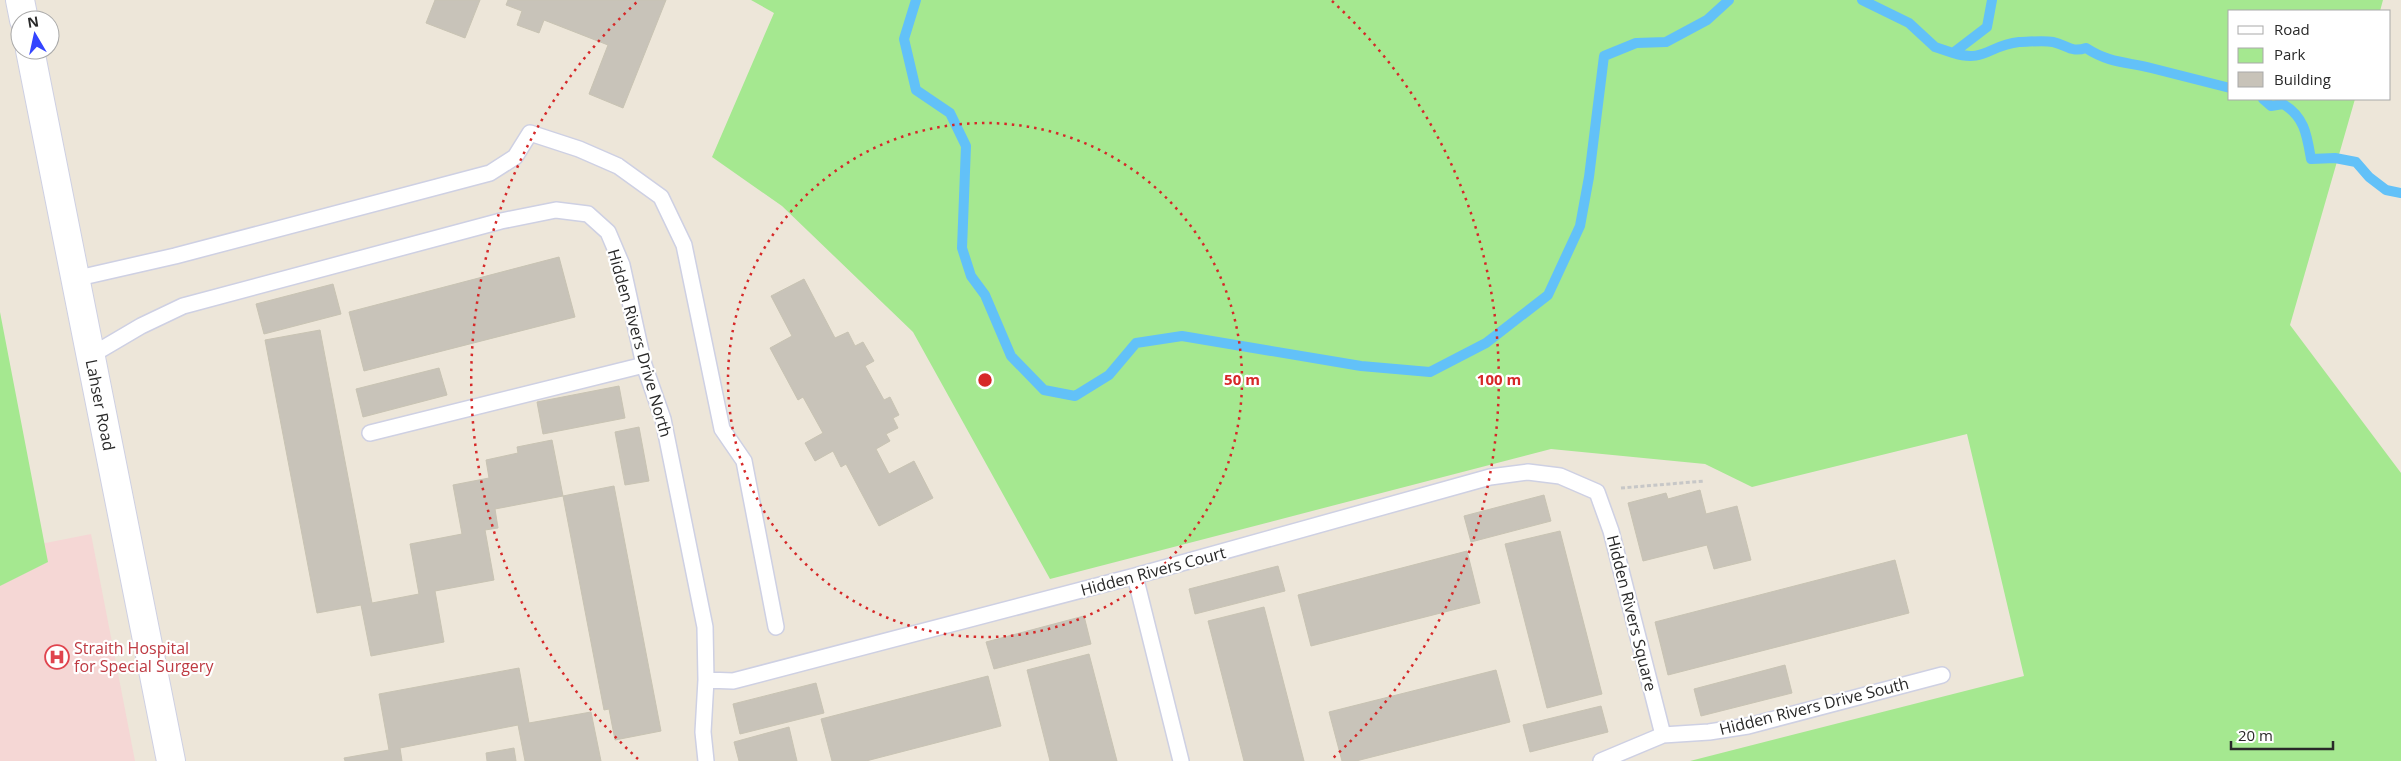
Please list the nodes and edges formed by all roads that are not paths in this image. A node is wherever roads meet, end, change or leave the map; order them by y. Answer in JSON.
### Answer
{"nodes":[{"id":1,"x":32,"y":60,"type":"edge"},
{"id":2,"x":74,"y":279,"type":"junction"},
{"id":3,"x":90,"y":356,"type":"junction"},
{"id":4,"x":644,"y":365,"type":"junction"},
{"id":5,"x":370,"y":433,"type":"dead end"},
{"id":6,"x":1598,"y":492,"type":"joint"},
{"id":7,"x":1135,"y":576,"type":"junction"},
{"id":8,"x":776,"y":628,"type":"dead end"},
{"id":9,"x":1942,"y":675,"type":"dead end"},
{"id":10,"x":706,"y":680,"type":"junction"},
{"id":11,"x":1662,"y":734,"type":"junction"},
{"id":12,"x":172,"y":761,"type":"edge"},
{"id":13,"x":706,"y":761,"type":"edge"},
{"id":14,"x":1181,"y":761,"type":"edge"},
{"id":15,"x":1601,"y":761,"type":"edge"}],
"edges":[{"from":1,"to":2,"type":"main road","name":"Lahser Road"},
{"from":2,"to":3,"type":"main road","name":"Lahser Road"},
{"from":2,"to":8,"type":"lane"},
{"from":3,"to":4,"type":"lane","name":"Hidden Rivers Drive North"},
{"from":3,"to":12,"type":"main road","name":"Lahser Road"},
{"from":4,"to":5,"type":"lane"},
{"from":4,"to":10,"type":"lane","name":"Hidden Rivers Drive North"},
{"from":6,"to":7,"type":"lane","name":"Hidden Rivers Court"},
{"from":6,"to":11,"type":"lane","name":"Hidden Rivers Square"},
{"from":7,"to":10,"type":"lane","name":"Hidden Rivers Court"},
{"from":7,"to":14,"type":"lane"},
{"from":9,"to":11,"type":"lane","name":"Hidden Rivers Drive South"},
{"from":10,"to":13,"type":"lane","name":"Hidden Rivers Drive North"},
{"from":11,"to":15,"type":"lane","name":"Hidden Rivers Drive South"}]}
